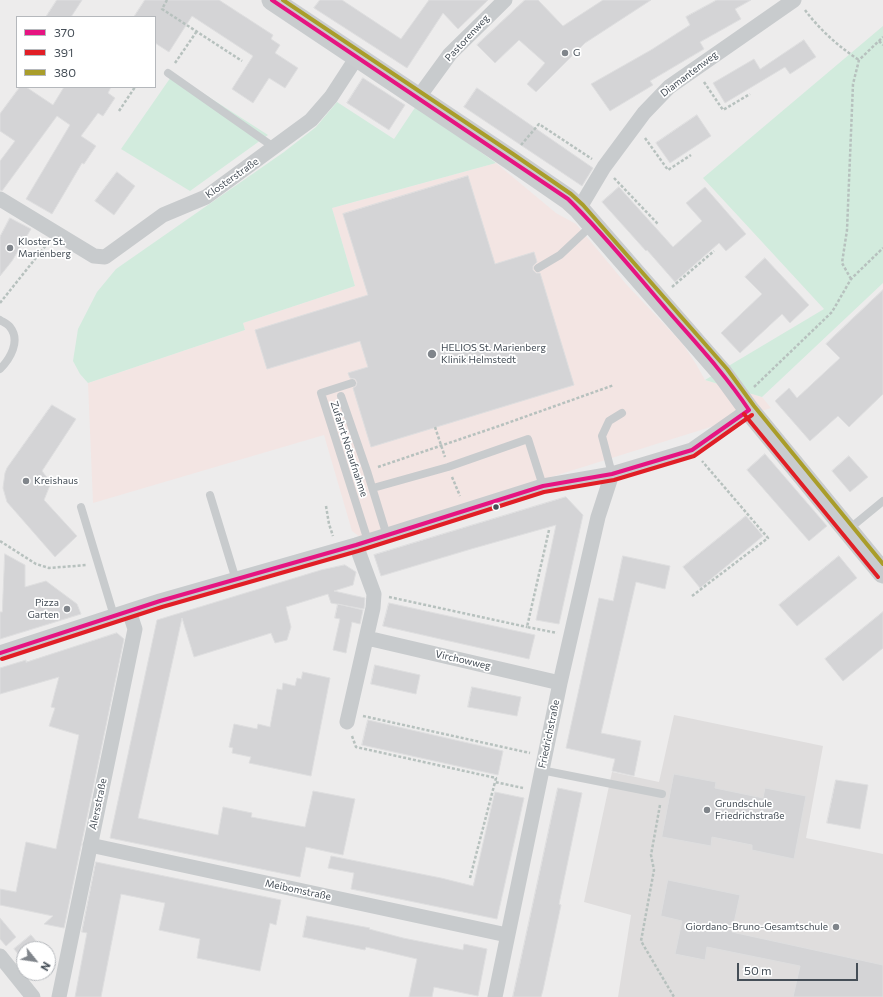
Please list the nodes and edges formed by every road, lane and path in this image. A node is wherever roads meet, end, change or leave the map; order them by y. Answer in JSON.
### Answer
{"nodes":[{"id":1,"x":167,"y":0,"type":"edge"},
{"id":2,"x":272,"y":0,"type":"edge"},
{"id":3,"x":505,"y":0,"type":"edge"},
{"id":4,"x":797,"y":3,"type":"edge"},
{"id":5,"x":197,"y":32,"type":"junction"},
{"id":6,"x":883,"y":37,"type":"edge"},
{"id":7,"x":879,"y":41,"type":"junction"},
{"id":8,"x":883,"y":45,"type":"edge"},
{"id":9,"x":357,"y":58,"type":"junction"},
{"id":10,"x":859,"y":60,"type":"junction"},
{"id":11,"x":242,"y":61,"type":"dead end"},
{"id":12,"x":694,"y":68,"type":"junction"},
{"id":13,"x":168,"y":73,"type":"joint"},
{"id":14,"x":134,"y":88,"type":"edge"},
{"id":15,"x":750,"y":94,"type":"dead end"},
{"id":16,"x":418,"y":98,"type":"junction"},
{"id":17,"x":119,"y":111,"type":"dead end"},
{"id":18,"x":636,"y":124,"type":"junction"},
{"id":19,"x":275,"y":148,"type":"junction"},
{"id":20,"x":691,"y":155,"type":"dead end"},
{"id":21,"x":510,"y":159,"type":"junction"},
{"id":22,"x":604,"y":167,"type":"junction"},
{"id":23,"x":0,"y":199,"type":"edge"},
{"id":24,"x":578,"y":209,"type":"junction"},
{"id":25,"x":593,"y":224,"type":"junction"},
{"id":26,"x":658,"y":224,"type":"dead end"},
{"id":27,"x":56,"y":233,"type":"junction"},
{"id":28,"x":883,"y":248,"type":"edge"},
{"id":29,"x":714,"y":251,"type":"dead end"},
{"id":30,"x":538,"y":268,"type":"dead end"},
{"id":31,"x":851,"y":279,"type":"junction"},
{"id":32,"x":658,"y":299,"type":"junction"},
{"id":33,"x":0,"y":303,"type":"edge"},
{"id":34,"x":0,"y":320,"type":"edge"},
{"id":35,"x":0,"y":369,"type":"edge"},
{"id":36,"x":352,"y":383,"type":"dead end"},
{"id":37,"x":614,"y":385,"type":"dead end"},
{"id":38,"x":340,"y":396,"type":"dead end"},
{"id":39,"x":746,"y":404,"type":"junction"},
{"id":40,"x":622,"y":413,"type":"dead end"},
{"id":41,"x":692,"y":450,"type":"junction"},
{"id":42,"x":367,"y":471,"type":"junction"},
{"id":43,"x":612,"y":474,"type":"junction"},
{"id":44,"x":543,"y":486,"type":"junction"},
{"id":45,"x":373,"y":488,"type":"junction"},
{"id":46,"x":210,"y":495,"type":"dead end"},
{"id":47,"x":883,"y":501,"type":"edge"},
{"id":48,"x":326,"y":506,"type":"dead end"},
{"id":49,"x":81,"y":507,"type":"dead end"},
{"id":50,"x":549,"y":530,"type":"dead end"},
{"id":51,"x":848,"y":530,"type":"junction"},
{"id":52,"x":333,"y":536,"type":"dead end"},
{"id":53,"x":387,"y":536,"type":"junction"},
{"id":54,"x":0,"y":541,"type":"edge"},
{"id":55,"x":362,"y":543,"type":"junction"},
{"id":56,"x":98,"y":564,"type":"junction"},
{"id":57,"x":882,"y":571,"type":"edge"},
{"id":58,"x":236,"y":580,"type":"junction"},
{"id":59,"x":374,"y":594,"type":"junction"},
{"id":60,"x":692,"y":596,"type":"dead end"},
{"id":61,"x":129,"y":611,"type":"junction"},
{"id":62,"x":114,"y":616,"type":"junction"},
{"id":63,"x":527,"y":626,"type":"junction"},
{"id":64,"x":571,"y":636,"type":"junction"},
{"id":65,"x":366,"y":638,"type":"junction"},
{"id":66,"x":0,"y":653,"type":"edge"},
{"id":67,"x":560,"y":683,"type":"junction"},
{"id":68,"x":348,"y":717,"type":"junction"},
{"id":69,"x":543,"y":763,"type":"junction"},
{"id":70,"x":495,"y":782,"type":"junction"},
{"id":71,"x":537,"y":792,"type":"junction"},
{"id":72,"x":662,"y":794,"type":"joint"},
{"id":73,"x":90,"y":845,"type":"junction"},
{"id":74,"x":470,"y":878,"type":"dead end"},
{"id":75,"x":507,"y":935,"type":"junction"},
{"id":76,"x":0,"y":956,"type":"edge"},
{"id":77,"x":33,"y":997,"type":"edge"},
{"id":78,"x":59,"y":997,"type":"edge"},
{"id":79,"x":495,"y":997,"type":"edge"},
{"id":80,"x":674,"y":997,"type":"edge"}],
"edges":[{"from":1,"to":5,"type":"path"},
{"from":2,"to":9,"type":"main road"},
{"from":3,"to":16,"type":"street","name":"Pastorenweg"},
{"from":4,"to":10,"type":"path"},
{"from":4,"to":12,"type":"street","name":"Diamantenweg"},
{"from":5,"to":11,"type":"path"},
{"from":5,"to":13,"type":"path"},
{"from":6,"to":7,"type":"path"},
{"from":7,"to":8,"type":"path"},
{"from":7,"to":10,"type":"path"},
{"from":9,"to":16,"type":"main road"},
{"from":9,"to":19,"type":"street","name":"Klosterstraße"},
{"from":10,"to":31,"type":"path"},
{"from":12,"to":15,"type":"path"},
{"from":12,"to":18,"type":"street","name":"Diamantenweg"},
{"from":13,"to":19,"type":"lane"},
{"from":14,"to":17,"type":"path"},
{"from":16,"to":21,"type":"main road"},
{"from":18,"to":20,"type":"path"},
{"from":18,"to":22,"type":"street","name":"Diamantenweg"},
{"from":19,"to":27,"type":"street","name":"Klosterstraße"},
{"from":21,"to":22,"type":"path"},
{"from":21,"to":24,"type":"main road"},
{"from":22,"to":24,"type":"street","name":"Diamantenweg"},
{"from":22,"to":26,"type":"path"},
{"from":23,"to":27,"type":"street","name":"Klosterstraße"},
{"from":24,"to":25,"type":"main road"},
{"from":25,"to":30,"type":"lane"},
{"from":25,"to":32,"type":"main road"},
{"from":27,"to":33,"type":"path"},
{"from":28,"to":31,"type":"path"},
{"from":29,"to":32,"type":"path"},
{"from":31,"to":39,"type":"path"},
{"from":32,"to":39,"type":"main road"},
{"from":34,"to":35,"type":"lane"},
{"from":36,"to":55,"type":"lane","name":"Zufahrt Notaufnahme"},
{"from":37,"to":42,"type":"path"},
{"from":38,"to":42,"type":"lane"},
{"from":39,"to":41,"type":"street"},
{"from":39,"to":51,"type":"main road"},
{"from":40,"to":43,"type":"lane"},
{"from":41,"to":43,"type":"street"},
{"from":41,"to":60,"type":"path"},
{"from":42,"to":45,"type":"lane"},
{"from":43,"to":44,"type":"street"},
{"from":43,"to":64,"type":"street","name":"Friedrichstraße"},
{"from":44,"to":45,"type":"lane"},
{"from":44,"to":53,"type":"street"},
{"from":45,"to":53,"type":"lane"},
{"from":46,"to":58,"type":"lane"},
{"from":47,"to":51,"type":"lane"},
{"from":48,"to":52,"type":"path"},
{"from":49,"to":56,"type":"lane"},
{"from":50,"to":63,"type":"path"},
{"from":51,"to":57,"type":"main road"},
{"from":53,"to":55,"type":"street"},
{"from":54,"to":56,"type":"path"},
{"from":55,"to":58,"type":"street"},
{"from":55,"to":59,"type":"street"},
{"from":56,"to":62,"type":"lane"},
{"from":58,"to":61,"type":"street"},
{"from":59,"to":63,"type":"path"},
{"from":59,"to":65,"type":"street"},
{"from":61,"to":62,"type":"street"},
{"from":61,"to":73,"type":"street","name":"Alersstraße"},
{"from":62,"to":66,"type":"street"},
{"from":63,"to":64,"type":"path"},
{"from":64,"to":67,"type":"street","name":"Friedrichstraße"},
{"from":65,"to":67,"type":"street","name":"Virchowweg"},
{"from":65,"to":68,"type":"street"},
{"from":67,"to":69,"type":"street","name":"Friedrichstraße"},
{"from":68,"to":69,"type":"path"},
{"from":68,"to":70,"type":"path"},
{"from":69,"to":71,"type":"street","name":"Friedrichstraße"},
{"from":69,"to":72,"type":"lane"},
{"from":70,"to":71,"type":"path"},
{"from":70,"to":74,"type":"path"},
{"from":71,"to":75,"type":"street","name":"Friedrichstraße"},
{"from":72,"to":80,"type":"path"},
{"from":73,"to":75,"type":"street","name":"Meibomstraße"},
{"from":73,"to":78,"type":"street","name":"Alersstraße"},
{"from":75,"to":79,"type":"street","name":"Friedrichstraße"},
{"from":76,"to":77,"type":"street"}]}
